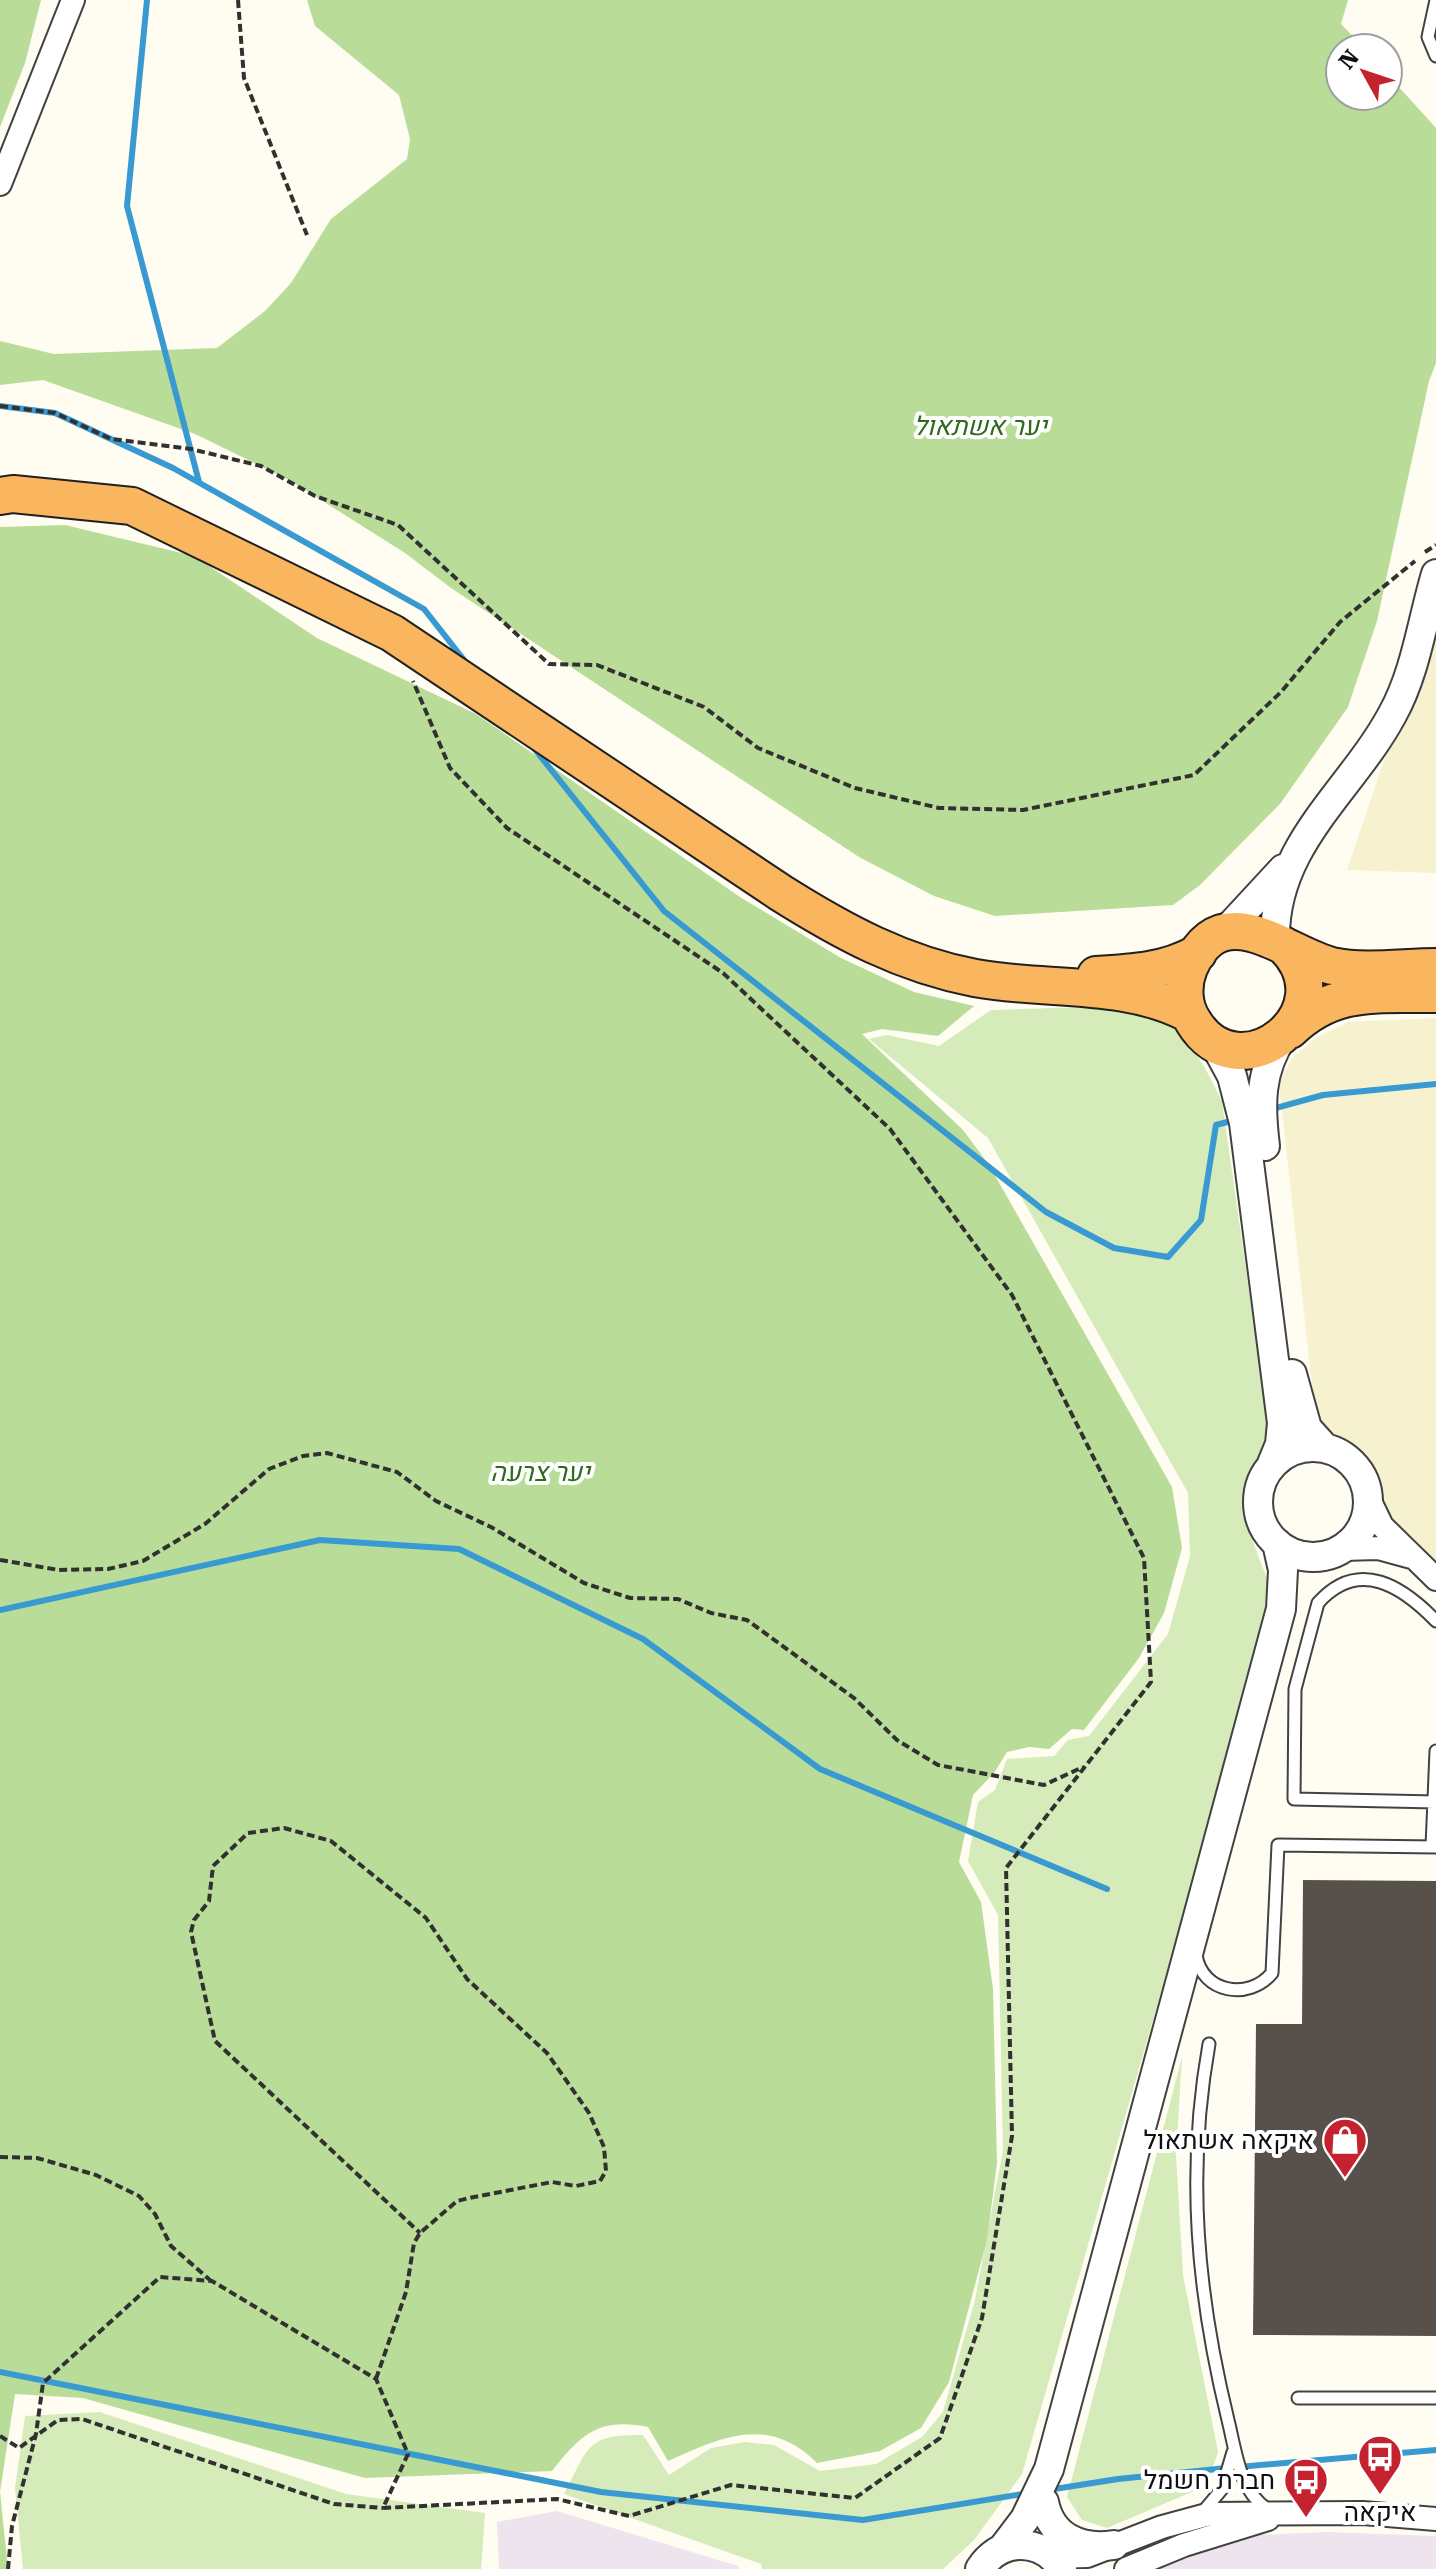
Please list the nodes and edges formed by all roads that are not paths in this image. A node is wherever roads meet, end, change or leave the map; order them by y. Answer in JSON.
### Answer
{"nodes":[{"id":1,"x":73,"y":0,"type":"edge"},
{"id":2,"x":1436,"y":0,"type":"edge"},
{"id":3,"x":1436,"y":56,"type":"edge"},
{"id":4,"x":0,"y":184,"type":"edge"},
{"id":5,"x":0,"y":496,"type":"edge"},
{"id":6,"x":1436,"y":574,"type":"edge"},
{"id":7,"x":1297,"y":849,"type":"junction"},
{"id":8,"x":781,"y":893,"type":"junction"},
{"id":9,"x":1279,"y":942,"type":"junction"},
{"id":10,"x":1210,"y":944,"type":"junction"},
{"id":11,"x":1436,"y":967,"type":"edge"},
{"id":12,"x":1436,"y":994,"type":"edge"},
{"id":13,"x":1189,"y":1014,"type":"junction"},
{"id":14,"x":1286,"y":1033,"type":"junction"},
{"id":15,"x":1214,"y":1043,"type":"junction"},
{"id":16,"x":1252,"y":1112,"type":"junction"},
{"id":17,"x":1325,"y":1448,"type":"junction"},
{"id":18,"x":1271,"y":1466,"type":"junction"},
{"id":19,"x":1368,"y":1497,"type":"junction"},
{"id":20,"x":1277,"y":1543,"type":"junction"},
{"id":21,"x":1334,"y":1552,"type":"junction"},
{"id":22,"x":1419,"y":1561,"type":"junction"},
{"id":23,"x":1436,"y":1579,"type":"edge"},
{"id":24,"x":1281,"y":1609,"type":"junction"},
{"id":25,"x":1436,"y":1621,"type":"edge"},
{"id":26,"x":1436,"y":1751,"type":"edge"},
{"id":27,"x":1435,"y":1802,"type":"edge"},
{"id":28,"x":1434,"y":1847,"type":"edge"},
{"id":29,"x":1195,"y":1926,"type":"junction"},
{"id":30,"x":1209,"y":2044,"type":"dead end"},
{"id":31,"x":1298,"y":2398,"type":"dead end"},
{"id":32,"x":1436,"y":2398,"type":"edge"},
{"id":33,"x":1234,"y":2443,"type":"junction"},
{"id":34,"x":1049,"y":2469,"type":"junction"},
{"id":35,"x":1044,"y":2502,"type":"junction"},
{"id":36,"x":1280,"y":2514,"type":"junction"},
{"id":37,"x":1200,"y":2515,"type":"junction"},
{"id":38,"x":1436,"y":2519,"type":"edge"},
{"id":39,"x":1003,"y":2548,"type":"junction"},
{"id":40,"x":1120,"y":2557,"type":"edge"},
{"id":41,"x":1055,"y":2560,"type":"edge"},
{"id":42,"x":980,"y":2569,"type":"edge"}],
"edges":[{"from":1,"to":4,"type":"street"},
{"from":2,"to":3,"type":"lane"},
{"from":5,"to":8,"type":"highway"},
{"from":6,"to":7,"type":"street"},
{"from":7,"to":9,"type":"street"},
{"from":7,"to":10,"type":"street"},
{"from":8,"to":10,"type":"highway"},
{"from":8,"to":13,"type":"highway"},
{"from":9,"to":10,"type":"highway"},
{"from":9,"to":11,"type":"highway"},
{"from":9,"to":14,"type":"highway"},
{"from":10,"to":13,"type":"highway"},
{"from":12,"to":14,"type":"highway"},
{"from":13,"to":15,"type":"highway"},
{"from":14,"to":15,"type":"highway"},
{"from":14,"to":16,"type":"street"},
{"from":15,"to":16,"type":"street"},
{"from":16,"to":17,"type":"street"},
{"from":16,"to":18,"type":"street"},
{"from":17,"to":18,"type":"street"},
{"from":17,"to":19,"type":"street"},
{"from":18,"to":20,"type":"street"},
{"from":19,"to":21,"type":"street"},
{"from":19,"to":22,"type":"street"},
{"from":20,"to":21,"type":"street"},
{"from":20,"to":24,"type":"street"},
{"from":21,"to":22,"type":"street"},
{"from":21,"to":24,"type":"street"},
{"from":22,"to":23,"type":"street"},
{"from":24,"to":29,"type":"street"},
{"from":25,"to":27,"type":"lane"},
{"from":26,"to":27,"type":"lane"},
{"from":27,"to":28,"type":"lane"},
{"from":28,"to":29,"type":"lane"},
{"from":29,"to":34,"type":"street"},
{"from":30,"to":33,"type":"lane"},
{"from":31,"to":32,"type":"lane"},
{"from":33,"to":36,"type":"lane"},
{"from":33,"to":37,"type":"lane"},
{"from":34,"to":35,"type":"street"},
{"from":34,"to":39,"type":"street"},
{"from":35,"to":40,"type":"street"},
{"from":35,"to":41,"type":"street"},
{"from":36,"to":37,"type":"street"},
{"from":36,"to":38,"type":"street"},
{"from":36,"to":40,"type":"street"},
{"from":37,"to":40,"type":"street"},
{"from":39,"to":41,"type":"street"},
{"from":39,"to":42,"type":"street"},
{"from":40,"to":41,"type":"street"}]}
